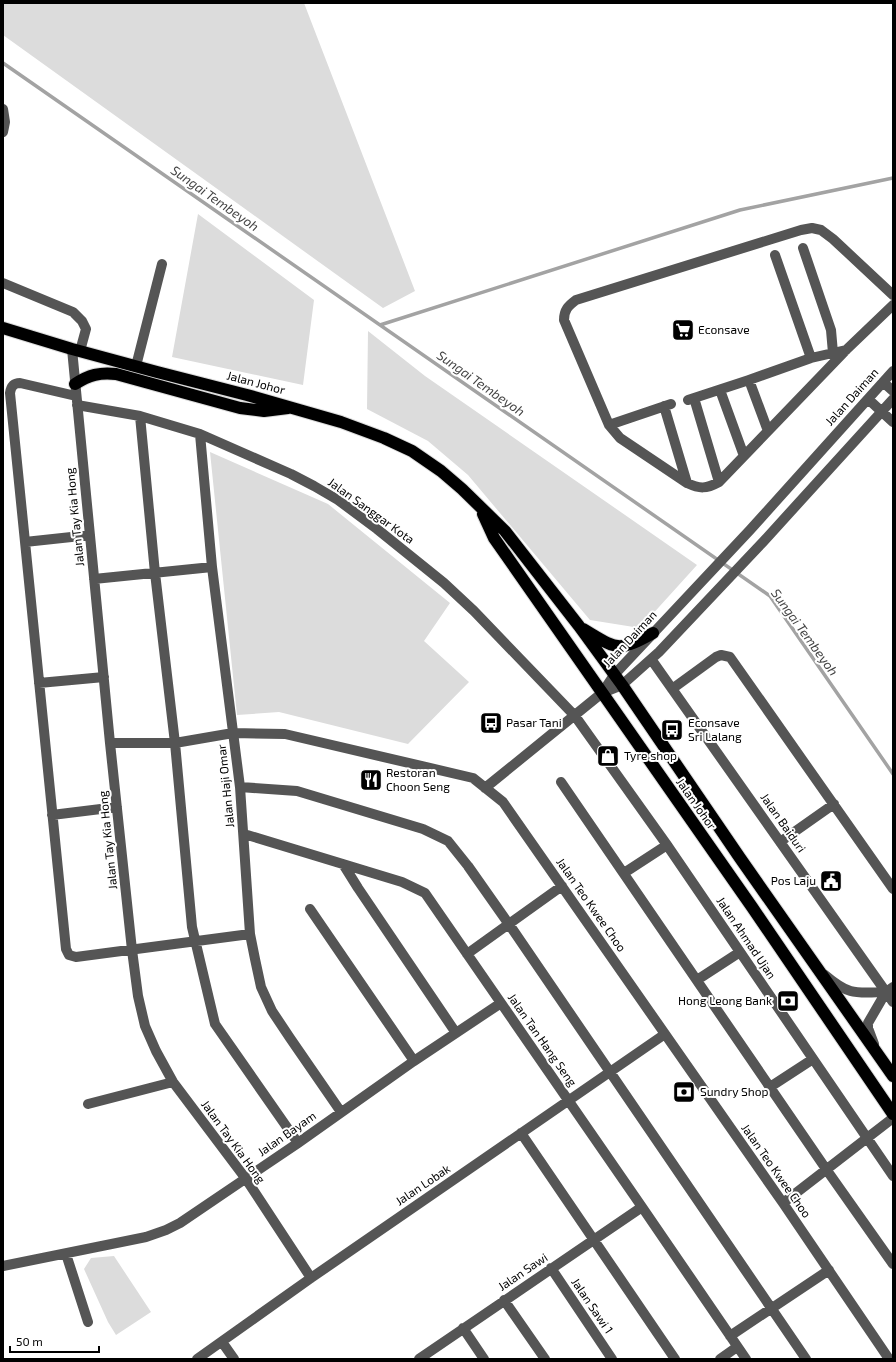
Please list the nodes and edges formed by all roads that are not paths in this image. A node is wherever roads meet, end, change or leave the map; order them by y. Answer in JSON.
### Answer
{"nodes":[{"id":1,"x":3,"y":109,"type":"edge"},
{"id":2,"x":3,"y":132,"type":"edge"},
{"id":3,"x":803,"y":248,"type":"dead end"},
{"id":4,"x":775,"y":255,"type":"dead end"},
{"id":5,"x":162,"y":264,"type":"dead end"},
{"id":6,"x":3,"y":283,"type":"edge"},
{"id":7,"x":893,"y":295,"type":"edge"},
{"id":8,"x":893,"y":305,"type":"edge"},
{"id":9,"x":3,"y":328,"type":"edge"},
{"id":10,"x":76,"y":350,"type":"junction"},
{"id":11,"x":846,"y":350,"type":"junction"},
{"id":12,"x":833,"y":353,"type":"junction"},
{"id":13,"x":811,"y":358,"type":"junction"},
{"id":14,"x":136,"y":366,"type":"junction"},
{"id":15,"x":893,"y":371,"type":"edge"},
{"id":16,"x":749,"y":380,"type":"junction"},
{"id":17,"x":882,"y":382,"type":"junction"},
{"id":18,"x":720,"y":390,"type":"junction"},
{"id":19,"x":893,"y":391,"type":"edge"},
{"id":20,"x":76,"y":395,"type":"junction"},
{"id":21,"x":868,"y":399,"type":"junction"},
{"id":22,"x":893,"y":399,"type":"edge"},
{"id":23,"x":293,"y":408,"type":"junction"},
{"id":24,"x":882,"y":412,"type":"junction"},
{"id":25,"x":140,"y":416,"type":"junction"},
{"id":26,"x":893,"y":422,"type":"edge"},
{"id":27,"x":609,"y":425,"type":"junction"},
{"id":28,"x":768,"y":432,"type":"junction"},
{"id":29,"x":200,"y":434,"type":"junction"},
{"id":30,"x":744,"y":456,"type":"junction"},
{"id":31,"x":719,"y":482,"type":"junction"},
{"id":32,"x":687,"y":483,"type":"junction"},
{"id":33,"x":480,"y":508,"type":"junction"},
{"id":34,"x":90,"y":535,"type":"junction"},
{"id":35,"x":25,"y":542,"type":"junction"},
{"id":36,"x":212,"y":567,"type":"junction"},
{"id":37,"x":155,"y":573,"type":"junction"},
{"id":38,"x":94,"y":579,"type":"junction"},
{"id":39,"x":579,"y":626,"type":"junction"},
{"id":40,"x":653,"y":634,"type":"junction"},
{"id":41,"x":651,"y":659,"type":"junction"},
{"id":42,"x":614,"y":675,"type":"junction"},
{"id":43,"x":104,"y":677,"type":"junction"},
{"id":44,"x":39,"y":683,"type":"junction"},
{"id":45,"x":622,"y":685,"type":"junction"},
{"id":46,"x":672,"y":689,"type":"junction"},
{"id":47,"x":602,"y":693,"type":"junction"},
{"id":48,"x":576,"y":716,"type":"junction"},
{"id":49,"x":233,"y":733,"type":"junction"},
{"id":50,"x":110,"y":743,"type":"junction"},
{"id":51,"x":175,"y":743,"type":"junction"},
{"id":52,"x":561,"y":782,"type":"dead end"},
{"id":53,"x":240,"y":787,"type":"junction"},
{"id":54,"x":485,"y":788,"type":"junction"},
{"id":55,"x":834,"y":804,"type":"junction"},
{"id":56,"x":117,"y":807,"type":"junction"},
{"id":57,"x":52,"y":814,"type":"junction"},
{"id":58,"x":244,"y":834,"type":"junction"},
{"id":59,"x":780,"y":842,"type":"junction"},
{"id":60,"x":667,"y":845,"type":"junction"},
{"id":61,"x":343,"y":864,"type":"junction"},
{"id":62,"x":624,"y":873,"type":"junction"},
{"id":63,"x":562,"y":886,"type":"junction"},
{"id":64,"x":893,"y":889,"type":"edge"},
{"id":65,"x":310,"y":908,"type":"dead end"},
{"id":66,"x":509,"y":924,"type":"junction"},
{"id":67,"x":250,"y":934,"type":"junction"},
{"id":68,"x":194,"y":942,"type":"junction"},
{"id":69,"x":132,"y":950,"type":"junction"},
{"id":70,"x":740,"y":952,"type":"junction"},
{"id":71,"x":467,"y":954,"type":"junction"},
{"id":72,"x":817,"y":968,"type":"junction"},
{"id":73,"x":697,"y":980,"type":"junction"},
{"id":74,"x":889,"y":989,"type":"edge"},
{"id":75,"x":893,"y":1002,"type":"edge"},
{"id":76,"x":501,"y":1003,"type":"junction"},
{"id":77,"x":456,"y":1033,"type":"junction"},
{"id":78,"x":665,"y":1034,"type":"junction"},
{"id":79,"x":876,"y":1052,"type":"junction"},
{"id":80,"x":813,"y":1059,"type":"junction"},
{"id":81,"x":414,"y":1061,"type":"junction"},
{"id":82,"x":610,"y":1072,"type":"junction"},
{"id":83,"x":893,"y":1076,"type":"edge"},
{"id":84,"x":173,"y":1082,"type":"junction"},
{"id":85,"x":770,"y":1088,"type":"junction"},
{"id":86,"x":568,"y":1100,"type":"junction"},
{"id":87,"x":88,"y":1104,"type":"dead end"},
{"id":88,"x":341,"y":1112,"type":"junction"},
{"id":89,"x":893,"y":1114,"type":"edge"},
{"id":90,"x":893,"y":1118,"type":"edge"},
{"id":91,"x":521,"y":1133,"type":"junction"},
{"id":92,"x":867,"y":1138,"type":"junction"},
{"id":93,"x":298,"y":1143,"type":"junction"},
{"id":94,"x":826,"y":1169,"type":"junction"},
{"id":95,"x":893,"y":1176,"type":"edge"},
{"id":96,"x":246,"y":1179,"type":"junction"},
{"id":97,"x":782,"y":1203,"type":"junction"},
{"id":98,"x":642,"y":1207,"type":"junction"},
{"id":99,"x":594,"y":1239,"type":"junction"},
{"id":100,"x":66,"y":1254,"type":"junction"},
{"id":101,"x":893,"y":1264,"type":"edge"},
{"id":102,"x":3,"y":1266,"type":"edge"},
{"id":103,"x":551,"y":1268,"type":"junction"},
{"id":104,"x":829,"y":1270,"type":"junction"},
{"id":105,"x":311,"y":1278,"type":"junction"},
{"id":106,"x":504,"y":1300,"type":"junction"},
{"id":107,"x":771,"y":1308,"type":"junction"},
{"id":108,"x":88,"y":1322,"type":"dead end"},
{"id":109,"x":463,"y":1328,"type":"junction"},
{"id":110,"x":730,"y":1336,"type":"junction"},
{"id":111,"x":222,"y":1342,"type":"junction"},
{"id":112,"x":737,"y":1347,"type":"junction"},
{"id":113,"x":197,"y":1359,"type":"edge"},
{"id":114,"x":234,"y":1359,"type":"edge"},
{"id":115,"x":419,"y":1359,"type":"edge"},
{"id":116,"x":484,"y":1359,"type":"edge"},
{"id":117,"x":545,"y":1359,"type":"edge"},
{"id":118,"x":612,"y":1359,"type":"edge"},
{"id":119,"x":676,"y":1359,"type":"edge"},
{"id":120,"x":720,"y":1359,"type":"edge"},
{"id":121,"x":746,"y":1359,"type":"edge"},
{"id":122,"x":806,"y":1359,"type":"edge"},
{"id":123,"x":891,"y":1359,"type":"edge"}],
"edges":[{"from":1,"to":2,"type":"street"},
{"from":3,"to":12,"type":"street"},
{"from":4,"to":13,"type":"street"},
{"from":5,"to":14,"type":"street"},
{"from":6,"to":10,"type":"street"},
{"from":7,"to":27,"type":"street"},
{"from":8,"to":11,"type":"street"},
{"from":9,"to":10,"type":"highway","name":"Jalan Johor"},
{"from":10,"to":14,"type":"highway","name":"Jalan Johor"},
{"from":10,"to":20,"type":"street","name":"Jalan Tay Kia Hong"},
{"from":11,"to":12,"type":"street"},
{"from":11,"to":28,"type":"street"},
{"from":12,"to":13,"type":"street"},
{"from":13,"to":16,"type":"street"},
{"from":14,"to":23,"type":"highway","name":"Jalan Johor"},
{"from":15,"to":17,"type":"street","name":"Jalan Daiman"},
{"from":16,"to":18,"type":"street"},
{"from":16,"to":28,"type":"street"},
{"from":17,"to":19,"type":"street"},
{"from":17,"to":21,"type":"street","name":"Jalan Daiman"},
{"from":18,"to":30,"type":"street"},
{"from":18,"to":31,"type":"street"},
{"from":20,"to":23,"type":"highway"},
{"from":20,"to":25,"type":"street","name":"Jalan Sanggar Kota"},
{"from":20,"to":34,"type":"street","name":"Jalan Tay Kia Hong"},
{"from":20,"to":35,"type":"street","name":"Jalan Sanggar Kota"},
{"from":21,"to":24,"type":"street"},
{"from":21,"to":40,"type":"street","name":"Jalan Daiman"},
{"from":22,"to":24,"type":"street"},
{"from":23,"to":33,"type":"highway","name":"Jalan Johor"},
{"from":24,"to":26,"type":"street"},
{"from":24,"to":41,"type":"street"},
{"from":25,"to":29,"type":"street","name":"Jalan Sanggar Kota"},
{"from":25,"to":37,"type":"street"},
{"from":27,"to":32,"type":"street"},
{"from":27,"to":32,"type":"street"},
{"from":28,"to":30,"type":"street"},
{"from":29,"to":36,"type":"street","name":"Jalan Haji Omar"},
{"from":29,"to":48,"type":"street","name":"Jalan Sanggar Kota"},
{"from":30,"to":31,"type":"street"},
{"from":31,"to":32,"type":"street"},
{"from":33,"to":39,"type":"highway","name":"Jalan Johor"},
{"from":33,"to":47,"type":"highway","name":"Jalan Johor"},
{"from":34,"to":35,"type":"street"},
{"from":34,"to":38,"type":"street","name":"Jalan Tay Kia Hong"},
{"from":35,"to":44,"type":"street"},
{"from":36,"to":37,"type":"street"},
{"from":36,"to":49,"type":"street","name":"Jalan Haji Omar"},
{"from":37,"to":38,"type":"street"},
{"from":37,"to":51,"type":"street"},
{"from":38,"to":43,"type":"street","name":"Jalan Tay Kia Hong"},
{"from":39,"to":40,"type":"highway"},
{"from":39,"to":42,"type":"highway","name":"Jalan Johor"},
{"from":40,"to":42,"type":"street","name":"Jalan Daiman"},
{"from":41,"to":45,"type":"street"},
{"from":41,"to":46,"type":"street","name":"Jalan Baiduri"},
{"from":42,"to":45,"type":"highway","name":"Jalan Johor"},
{"from":42,"to":47,"type":"street","name":"Jalan Daiman"},
{"from":43,"to":44,"type":"street"},
{"from":43,"to":50,"type":"street","name":"Jalan Tay Kia Hong"},
{"from":44,"to":57,"type":"street"},
{"from":45,"to":47,"type":"street"},
{"from":45,"to":72,"type":"highway","name":"Jalan Johor"},
{"from":46,"to":55,"type":"street"},
{"from":46,"to":59,"type":"street","name":"Jalan Baiduri"},
{"from":47,"to":48,"type":"street"},
{"from":47,"to":89,"type":"highway","name":"Jalan Johor"},
{"from":48,"to":54,"type":"street"},
{"from":48,"to":60,"type":"street","name":"Jalan Ahmad Ujan"},
{"from":49,"to":51,"type":"street","name":"Jalan Teo Kwee Choo"},
{"from":49,"to":53,"type":"street","name":"Jalan Haji Omar"},
{"from":49,"to":54,"type":"street","name":"Jalan Teo Kwee Choo"},
{"from":50,"to":51,"type":"street","name":"Jalan Teo Kwee Choo"},
{"from":50,"to":56,"type":"street","name":"Jalan Tay Kia Hong"},
{"from":51,"to":68,"type":"street"},
{"from":52,"to":62,"type":"street"},
{"from":53,"to":58,"type":"street","name":"Jalan Haji Omar"},
{"from":53,"to":66,"type":"street"},
{"from":54,"to":63,"type":"street","name":"Jalan Teo Kwee Choo"},
{"from":55,"to":59,"type":"street"},
{"from":55,"to":64,"type":"street"},
{"from":56,"to":57,"type":"street"},
{"from":56,"to":69,"type":"street","name":"Jalan Tay Kia Hong"},
{"from":57,"to":69,"type":"street"},
{"from":58,"to":61,"type":"street","name":"Jalan Tan Hang Seng"},
{"from":58,"to":67,"type":"street","name":"Jalan Haji Omar"},
{"from":59,"to":74,"type":"street","name":"Jalan Baiduri"},
{"from":60,"to":62,"type":"street"},
{"from":60,"to":70,"type":"street","name":"Jalan Ahmad Ujan"},
{"from":61,"to":71,"type":"street","name":"Jalan Tan Hang Seng"},
{"from":61,"to":77,"type":"street"},
{"from":62,"to":73,"type":"street"},
{"from":63,"to":66,"type":"street"},
{"from":63,"to":78,"type":"street","name":"Jalan Teo Kwee Choo"},
{"from":65,"to":81,"type":"street"},
{"from":66,"to":71,"type":"street"},
{"from":66,"to":82,"type":"street"},
{"from":67,"to":68,"type":"street"},
{"from":67,"to":88,"type":"street","name":"Jalan Haji Omar"},
{"from":68,"to":69,"type":"street"},
{"from":68,"to":93,"type":"street"},
{"from":69,"to":84,"type":"street","name":"Jalan Tay Kia Hong"},
{"from":70,"to":73,"type":"street"},
{"from":70,"to":80,"type":"street","name":"Jalan Ahmad Ujan"},
{"from":71,"to":76,"type":"street","name":"Jalan Tan Hang Seng"},
{"from":72,"to":74,"type":"street"},
{"from":72,"to":79,"type":"highway","name":"Jalan Johor"},
{"from":73,"to":85,"type":"street"},
{"from":74,"to":75,"type":"street","name":"Jalan Baiduri"},
{"from":74,"to":79,"type":"street"},
{"from":76,"to":77,"type":"street","name":"Jalan Bayam"},
{"from":76,"to":86,"type":"street","name":"Jalan Tan Hang Seng"},
{"from":77,"to":81,"type":"street","name":"Jalan Bayam"},
{"from":78,"to":82,"type":"street","name":"Jalan Lobak"},
{"from":78,"to":97,"type":"street","name":"Jalan Teo Kwee Choo"},
{"from":79,"to":83,"type":"highway","name":"Jalan Johor"},
{"from":80,"to":85,"type":"street"},
{"from":80,"to":92,"type":"street","name":"Jalan Ahmad Ujan"},
{"from":81,"to":88,"type":"street","name":"Jalan Bayam"},
{"from":82,"to":86,"type":"street","name":"Jalan Lobak"},
{"from":82,"to":107,"type":"street"},
{"from":84,"to":87,"type":"street"},
{"from":84,"to":96,"type":"street","name":"Jalan Tay Kia Hong"},
{"from":85,"to":94,"type":"street"},
{"from":86,"to":91,"type":"street","name":"Jalan Lobak"},
{"from":86,"to":98,"type":"street","name":"Jalan Tan Hang Seng"},
{"from":88,"to":93,"type":"street","name":"Jalan Bayam"},
{"from":90,"to":92,"type":"street"},
{"from":91,"to":99,"type":"street"},
{"from":91,"to":105,"type":"street","name":"Jalan Lobak"},
{"from":92,"to":94,"type":"street"},
{"from":92,"to":95,"type":"street","name":"Jalan Ahmad Ujan"},
{"from":93,"to":96,"type":"street","name":"Jalan Bayam"},
{"from":94,"to":97,"type":"street"},
{"from":94,"to":101,"type":"street"},
{"from":96,"to":100,"type":"street","name":"Jalan Bayam"},
{"from":96,"to":105,"type":"street","name":"Jalan Tay Kia Hong"},
{"from":97,"to":104,"type":"street","name":"Jalan Teo Kwee Choo"},
{"from":98,"to":99,"type":"street","name":"Jalan Sawi"},
{"from":98,"to":110,"type":"street","name":"Jalan Tan Hang Seng"},
{"from":99,"to":103,"type":"street","name":"Jalan Sawi"},
{"from":99,"to":119,"type":"street"},
{"from":100,"to":102,"type":"street","name":"Jalan Bayam"},
{"from":100,"to":108,"type":"street"},
{"from":103,"to":106,"type":"street","name":"Jalan Sawi"},
{"from":103,"to":118,"type":"street","name":"Jalan Sawi 1"},
{"from":104,"to":107,"type":"street"},
{"from":104,"to":123,"type":"street","name":"Jalan Teo Kwee Choo"},
{"from":105,"to":111,"type":"street","name":"Jalan Lobak"},
{"from":106,"to":109,"type":"street","name":"Jalan Sawi"},
{"from":106,"to":117,"type":"street"},
{"from":107,"to":110,"type":"street"},
{"from":107,"to":122,"type":"street"},
{"from":109,"to":115,"type":"street","name":"Jalan Sawi"},
{"from":109,"to":116,"type":"street"},
{"from":110,"to":112,"type":"street","name":"Jalan Tan Hang Seng"},
{"from":111,"to":113,"type":"street","name":"Jalan Lobak"},
{"from":111,"to":114,"type":"street"},
{"from":112,"to":120,"type":"street"},
{"from":112,"to":121,"type":"street","name":"Jalan Tan Hang Seng"}]}
